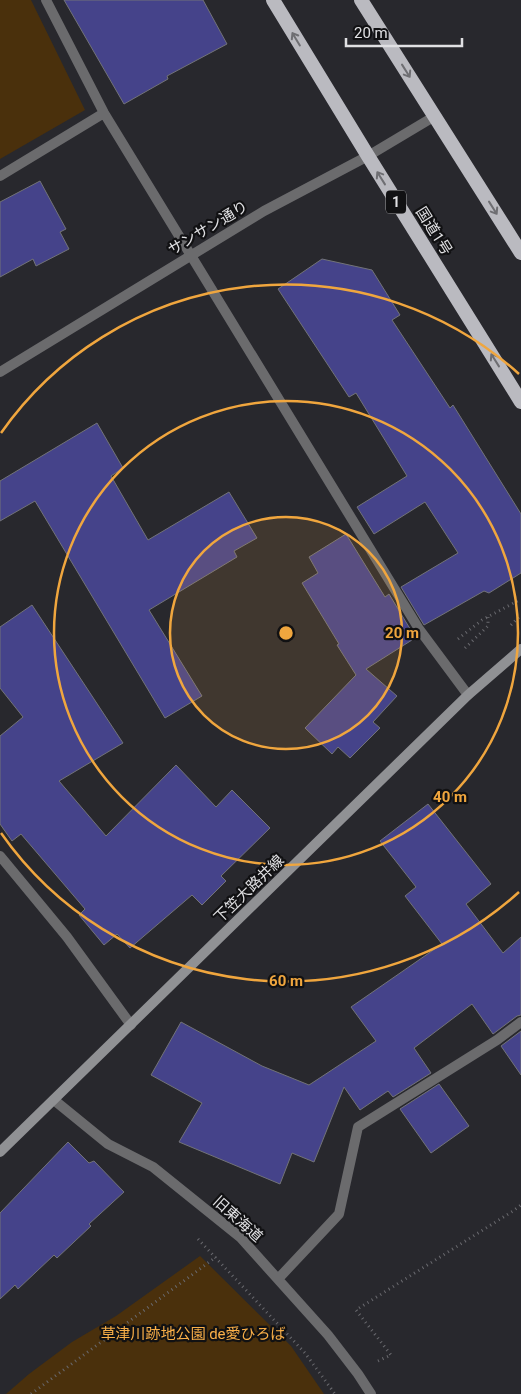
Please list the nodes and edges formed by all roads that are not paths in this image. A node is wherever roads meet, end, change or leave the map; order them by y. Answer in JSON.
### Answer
{"nodes":[{"id":1,"x":46,"y":0,"type":"edge"},
{"id":2,"x":273,"y":0,"type":"edge"},
{"id":3,"x":361,"y":0,"type":"edge"},
{"id":4,"x":104,"y":113,"type":"junction"},
{"id":5,"x":435,"y":116,"type":"junction"},
{"id":6,"x":368,"y":156,"type":"junction"},
{"id":7,"x":0,"y":176,"type":"edge"},
{"id":8,"x":521,"y":254,"type":"edge"},
{"id":9,"x":192,"y":256,"type":"junction"},
{"id":10,"x":0,"y":372,"type":"edge"},
{"id":11,"x":521,"y":402,"type":"edge"},
{"id":12,"x":521,"y":648,"type":"edge"},
{"id":13,"x":468,"y":694,"type":"junction"},
{"id":14,"x":0,"y":856,"type":"edge"},
{"id":15,"x":521,"y":1022,"type":"edge"},
{"id":16,"x":131,"y":1025,"type":"junction"},
{"id":17,"x":54,"y":1100,"type":"junction"},
{"id":18,"x":0,"y":1152,"type":"edge"},
{"id":19,"x":278,"y":1280,"type":"junction"},
{"id":20,"x":371,"y":1394,"type":"edge"}],
"edges":[{"from":1,"to":4,"type":"street"},
{"from":6,"to":2,"type":"highway","name":"国道1号","number":"1","one_way":true},
{"from":3,"to":5,"type":"highway","one_way":true},
{"from":4,"to":7,"type":"street"},
{"from":4,"to":9,"type":"street"},
{"from":5,"to":6,"type":"street","name":"サンサン通り"},
{"from":5,"to":8,"type":"highway","one_way":true},
{"from":6,"to":9,"type":"street","name":"サンサン通り"},
{"from":11,"to":6,"type":"highway","name":"国道1号","number":"1","one_way":true},
{"from":9,"to":10,"type":"street","name":"サンサン通り"},
{"from":9,"to":13,"type":"street"},
{"from":12,"to":13,"type":"main road","name":"下笠大路井線"},
{"from":13,"to":16,"type":"main road","name":"下笠大路井線"},
{"from":14,"to":16,"type":"street"},
{"from":15,"to":19,"type":"street"},
{"from":16,"to":17,"type":"main road","name":"下笠大路井線"},
{"from":17,"to":18,"type":"main road","name":"下笠大路井線"},
{"from":17,"to":19,"type":"street","name":"旧東海道"},
{"from":19,"to":20,"type":"street","name":"旧東海道"}]}
